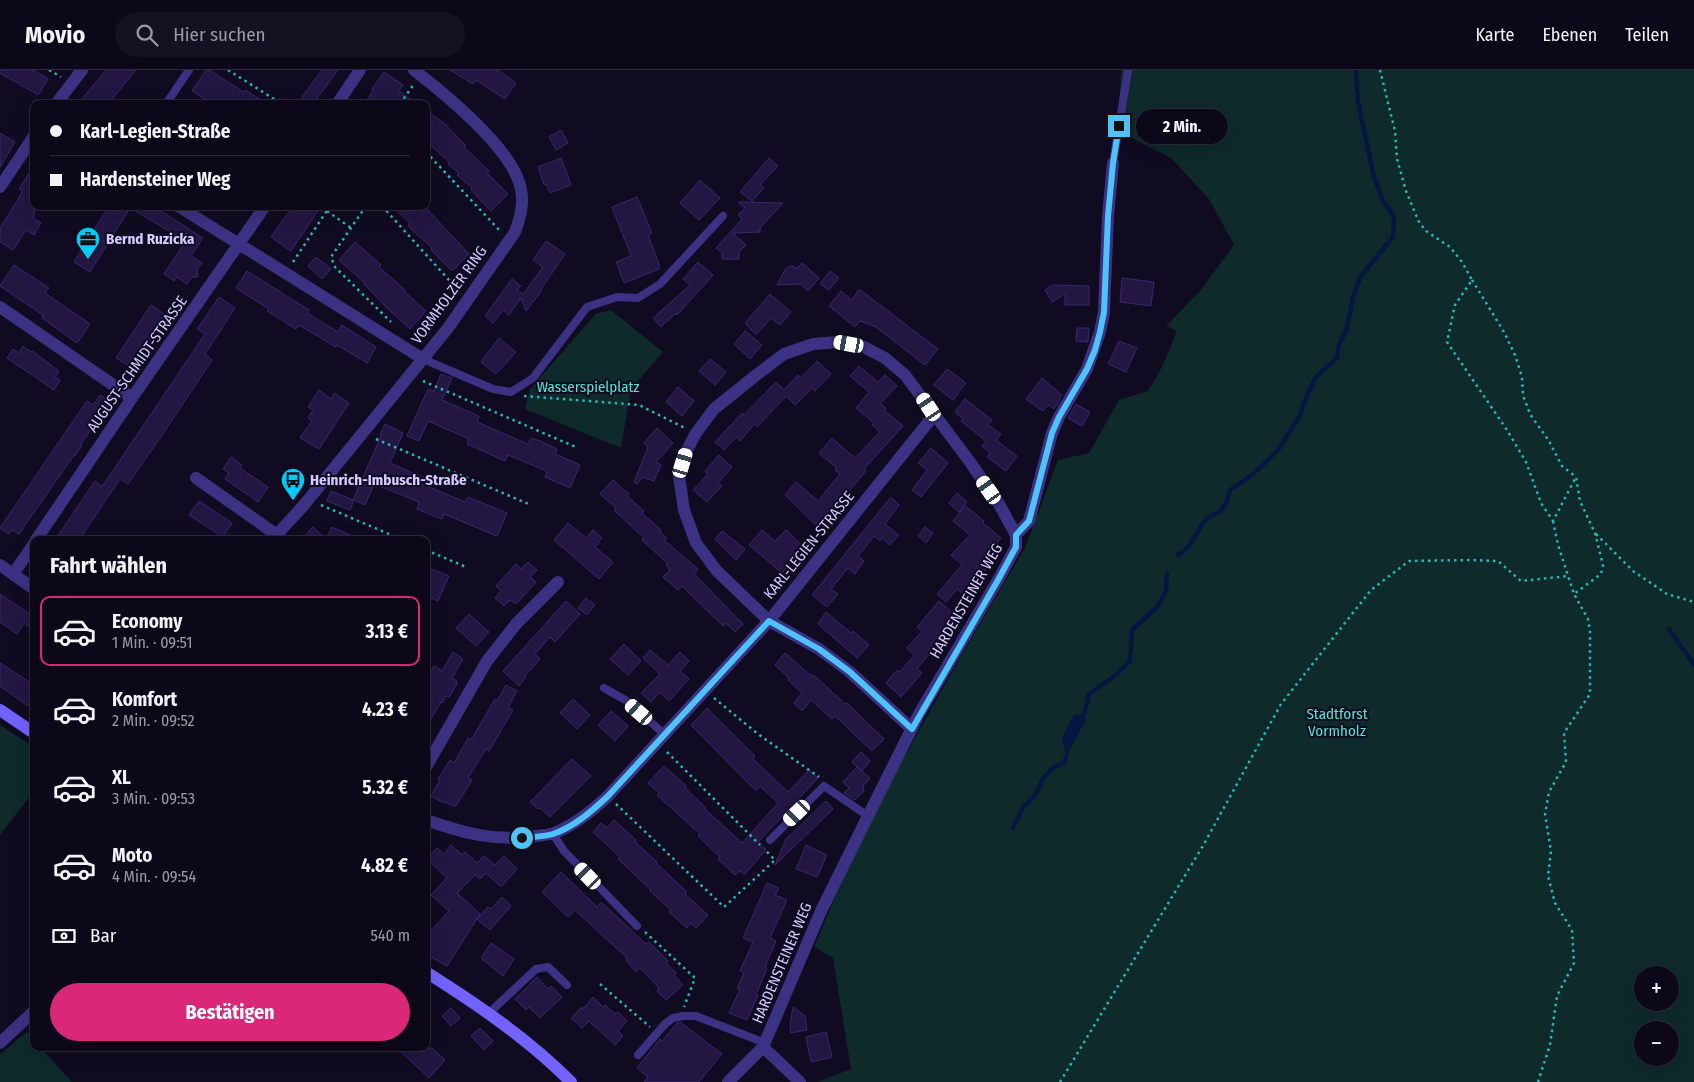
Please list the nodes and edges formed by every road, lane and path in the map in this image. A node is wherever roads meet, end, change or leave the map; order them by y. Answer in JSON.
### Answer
{"nodes":[{"id":1,"x":82,"y":70,"type":"edge"},
{"id":2,"x":189,"y":70,"type":"edge"},
{"id":3,"x":228,"y":70,"type":"edge"},
{"id":4,"x":360,"y":70,"type":"edge"},
{"id":5,"x":1128,"y":70,"type":"edge"},
{"id":6,"x":1380,"y":70,"type":"edge"},
{"id":7,"x":417,"y":72,"type":"edge"},
{"id":8,"x":59,"y":100,"type":"edge"},
{"id":9,"x":169,"y":100,"type":"edge"},
{"id":10,"x":276,"y":100,"type":"edge"},
{"id":11,"x":340,"y":100,"type":"edge"},
{"id":12,"x":402,"y":100,"type":"edge"},
{"id":13,"x":30,"y":142,"type":"edge"},
{"id":14,"x":430,"y":156,"type":"edge"},
{"id":15,"x":1113,"y":163,"type":"joint"},
{"id":16,"x":0,"y":187,"type":"edge"},
{"id":17,"x":184,"y":210,"type":"edge"},
{"id":18,"x":262,"y":210,"type":"edge"},
{"id":19,"x":363,"y":210,"type":"edge"},
{"id":20,"x":386,"y":210,"type":"edge"},
{"id":21,"x":327,"y":211,"type":"joint"},
{"id":22,"x":723,"y":216,"type":"dead end"},
{"id":23,"x":351,"y":228,"type":"junction"},
{"id":24,"x":509,"y":241,"type":"junction"},
{"id":25,"x":238,"y":245,"type":"junction"},
{"id":26,"x":292,"y":262,"type":"dead end"},
{"id":27,"x":1472,"y":280,"type":"junction"},
{"id":28,"x":467,"y":300,"type":"junction"},
{"id":29,"x":0,"y":307,"type":"edge"},
{"id":30,"x":394,"y":325,"type":"dead end"},
{"id":31,"x":423,"y":358,"type":"junction"},
{"id":32,"x":424,"y":382,"type":"dead end"},
{"id":33,"x":528,"y":397,"type":"dead end"},
{"id":34,"x":132,"y":398,"type":"junction"},
{"id":35,"x":934,"y":415,"type":"junction"},
{"id":36,"x":363,"y":433,"type":"junction"},
{"id":37,"x":696,"y":433,"type":"junction"},
{"id":38,"x":578,"y":448,"type":"dead end"},
{"id":39,"x":1576,"y":477,"type":"junction"},
{"id":40,"x":196,"y":478,"type":"dead end"},
{"id":41,"x":308,"y":499,"type":"junction"},
{"id":42,"x":531,"y":505,"type":"dead end"},
{"id":43,"x":1553,"y":521,"type":"junction"},
{"id":44,"x":1595,"y":533,"type":"junction"},
{"id":45,"x":1016,"y":535,"type":"junction"},
{"id":46,"x":39,"y":536,"type":"edge"},
{"id":47,"x":273,"y":536,"type":"edge"},
{"id":48,"x":275,"y":536,"type":"edge"},
{"id":49,"x":394,"y":536,"type":"edge"},
{"id":50,"x":30,"y":550,"type":"edge"},
{"id":51,"x":430,"y":552,"type":"edge"},
{"id":52,"x":0,"y":565,"type":"edge"},
{"id":53,"x":466,"y":566,"type":"dead end"},
{"id":54,"x":13,"y":574,"type":"junction"},
{"id":55,"x":1568,"y":576,"type":"junction"},
{"id":56,"x":558,"y":582,"type":"dead end"},
{"id":57,"x":30,"y":586,"type":"edge"},
{"id":58,"x":1574,"y":594,"type":"junction"},
{"id":59,"x":1694,"y":602,"type":"edge"},
{"id":60,"x":769,"y":621,"type":"junction"},
{"id":61,"x":604,"y":688,"type":"dead end"},
{"id":62,"x":705,"y":691,"type":"junction"},
{"id":63,"x":0,"y":710,"type":"edge"},
{"id":64,"x":912,"y":729,"type":"junction"},
{"id":65,"x":30,"y":731,"type":"edge"},
{"id":66,"x":660,"y":738,"type":"junction"},
{"id":67,"x":430,"y":760,"type":"edge"},
{"id":68,"x":809,"y":769,"type":"dead end"},
{"id":69,"x":608,"y":796,"type":"junction"},
{"id":70,"x":868,"y":816,"type":"junction"},
{"id":71,"x":430,"y":821,"type":"edge"},
{"id":72,"x":553,"y":834,"type":"junction"},
{"id":73,"x":770,"y":840,"type":"dead end"},
{"id":74,"x":637,"y":926,"type":"joint"},
{"id":75,"x":430,"y":975,"type":"edge"},
{"id":76,"x":600,"y":984,"type":"dead end"},
{"id":77,"x":567,"y":985,"type":"dead end"},
{"id":78,"x":488,"y":1013,"type":"junction"},
{"id":79,"x":30,"y":1015,"type":"edge"},
{"id":80,"x":683,"y":1016,"type":"junction"},
{"id":81,"x":658,"y":1032,"type":"junction"},
{"id":82,"x":0,"y":1044,"type":"edge"},
{"id":83,"x":764,"y":1045,"type":"junction"},
{"id":84,"x":638,"y":1055,"type":"dead end"},
{"id":85,"x":571,"y":1082,"type":"edge"},
{"id":86,"x":728,"y":1082,"type":"edge"},
{"id":87,"x":800,"y":1082,"type":"edge"},
{"id":88,"x":1060,"y":1082,"type":"edge"},
{"id":89,"x":1538,"y":1082,"type":"edge"}],
"edges":[{"from":1,"to":8,"type":"street"},
{"from":2,"to":9,"type":"lane"},
{"from":3,"to":10,"type":"path"},
{"from":4,"to":11,"type":"street"},
{"from":5,"to":15,"type":"lane","name":"HARDENSTEINER WEG"},
{"from":6,"to":27,"type":"path"},
{"from":7,"to":12,"type":"path"},
{"from":7,"to":24,"type":"street","name":"VORMHOLZER RING"},
{"from":13,"to":16,"type":"street"},
{"from":14,"to":24,"type":"path"},
{"from":15,"to":45,"type":"street","name":"HARDENSTEINER WEG"},
{"from":17,"to":25,"type":"street"},
{"from":18,"to":25,"type":"street","name":"AUGUST-SCHMIDT-STRASSE"},
{"from":19,"to":23,"type":"path"},
{"from":20,"to":28,"type":"path"},
{"from":21,"to":23,"type":"path"},
{"from":21,"to":26,"type":"path"},
{"from":22,"to":31,"type":"lane"},
{"from":23,"to":30,"type":"path"},
{"from":24,"to":28,"type":"street","name":"VORMHOLZER RING"},
{"from":25,"to":31,"type":"street"},
{"from":25,"to":34,"type":"street","name":"AUGUST-SCHMIDT-STRASSE"},
{"from":27,"to":39,"type":"path"},
{"from":27,"to":43,"type":"path"},
{"from":28,"to":31,"type":"street","name":"VORMHOLZER RING"},
{"from":29,"to":34,"type":"street"},
{"from":31,"to":36,"type":"street","name":"VORMHOLZER RING"},
{"from":32,"to":38,"type":"path"},
{"from":33,"to":37,"type":"path"},
{"from":34,"to":46,"type":"street","name":"AUGUST-SCHMIDT-STRASSE"},
{"from":35,"to":37,"type":"street"},
{"from":35,"to":45,"type":"street"},
{"from":35,"to":60,"type":"street","name":"KARL-LEGIEN-STRASSE"},
{"from":36,"to":41,"type":"street","name":"VORMHOLZER RING"},
{"from":36,"to":42,"type":"path"},
{"from":37,"to":60,"type":"street"},
{"from":39,"to":43,"type":"path"},
{"from":39,"to":44,"type":"path"},
{"from":40,"to":47,"type":"street","name":"VORMHOLZER RING"},
{"from":41,"to":48,"type":"street","name":"VORMHOLZER RING"},
{"from":41,"to":49,"type":"path"},
{"from":43,"to":55,"type":"path"},
{"from":44,"to":58,"type":"path"},
{"from":44,"to":59,"type":"path"},
{"from":45,"to":64,"type":"street","name":"HARDENSTEINER WEG"},
{"from":50,"to":54,"type":"street"},
{"from":51,"to":53,"type":"path"},
{"from":52,"to":54,"type":"street"},
{"from":54,"to":57,"type":"street"},
{"from":55,"to":58,"type":"path"},
{"from":55,"to":88,"type":"path"},
{"from":56,"to":67,"type":"street"},
{"from":58,"to":89,"type":"path"},
{"from":60,"to":62,"type":"street","name":"KARL-LEGIEN-STRASSE"},
{"from":60,"to":64,"type":"street"},
{"from":61,"to":66,"type":"lane"},
{"from":62,"to":66,"type":"street","name":"KARL-LEGIEN-STRASSE"},
{"from":62,"to":68,"type":"path"},
{"from":63,"to":65,"type":"main road"},
{"from":64,"to":70,"type":"street","name":"HARDENSTEINER WEG"},
{"from":66,"to":69,"type":"street","name":"KARL-LEGIEN-STRASSE"},
{"from":66,"to":69,"type":"path"},
{"from":69,"to":72,"type":"street","name":"KARL-LEGIEN-STRASSE"},
{"from":70,"to":73,"type":"lane"},
{"from":70,"to":83,"type":"street","name":"HARDENSTEINER WEG"},
{"from":71,"to":72,"type":"street","name":"KARL-LEGIEN-STRASSE"},
{"from":72,"to":74,"type":"lane"},
{"from":74,"to":80,"type":"path"},
{"from":75,"to":78,"type":"main road"},
{"from":76,"to":81,"type":"path"},
{"from":77,"to":78,"type":"lane"},
{"from":78,"to":85,"type":"main road"},
{"from":79,"to":82,"type":"street"},
{"from":80,"to":81,"type":"lane"},
{"from":80,"to":83,"type":"lane"},
{"from":81,"to":84,"type":"lane"},
{"from":83,"to":86,"type":"street","name":"HARDENSTEINER WEG"},
{"from":83,"to":87,"type":"street"}]}
